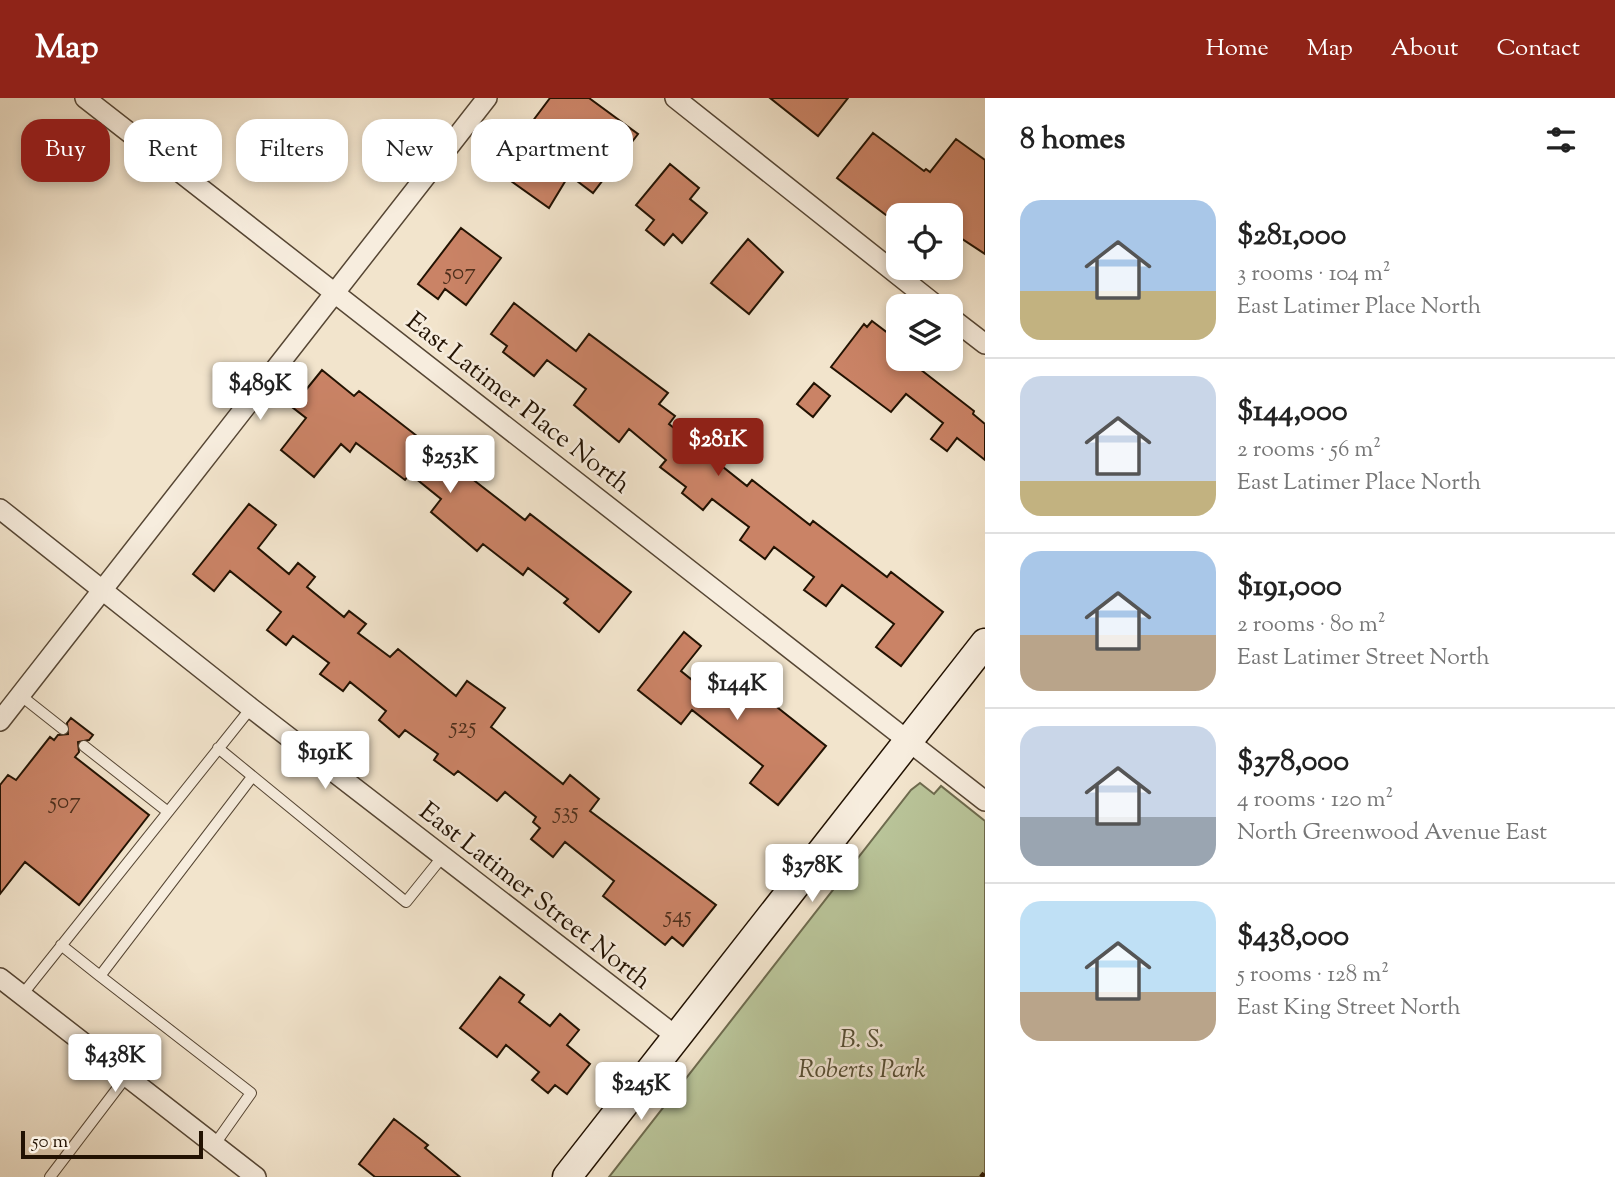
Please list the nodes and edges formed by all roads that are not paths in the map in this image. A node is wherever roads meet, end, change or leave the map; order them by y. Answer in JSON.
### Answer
{"nodes":[{"id":1,"x":85,"y":98,"type":"edge"},
{"id":2,"x":487,"y":98,"type":"edge"},
{"id":3,"x":675,"y":98,"type":"edge"},
{"id":4,"x":336,"y":293,"type":"junction"},
{"id":5,"x":922,"y":294,"type":"edge"},
{"id":6,"x":963,"y":327,"type":"edge"},
{"id":7,"x":985,"y":344,"type":"edge"},
{"id":8,"x":0,"y":509,"type":"edge"},
{"id":9,"x":104,"y":589,"type":"junction"},
{"id":10,"x":985,"y":643,"type":"edge"},
{"id":11,"x":20,"y":695,"type":"junction"},
{"id":12,"x":251,"y":708,"type":"junction"},
{"id":13,"x":0,"y":721,"type":"edge"},
{"id":14,"x":63,"y":729,"type":"dead end"},
{"id":15,"x":909,"y":741,"type":"junction"},
{"id":16,"x":84,"y":746,"type":"dead end"},
{"id":17,"x":218,"y":748,"type":"junction"},
{"id":18,"x":252,"y":777,"type":"junction"},
{"id":19,"x":985,"y":801,"type":"edge"},
{"id":20,"x":167,"y":812,"type":"junction"},
{"id":21,"x":443,"y":856,"type":"junction"},
{"id":22,"x":61,"y":945,"type":"junction"},
{"id":23,"x":100,"y":976,"type":"junction"},
{"id":24,"x":0,"y":978,"type":"edge"},
{"id":25,"x":22,"y":995,"type":"junction"},
{"id":26,"x":677,"y":1037,"type":"junction"},
{"id":27,"x":126,"y":1077,"type":"junction"},
{"id":28,"x":215,"y":1144,"type":"junction"},
{"id":29,"x":50,"y":1177,"type":"edge"},
{"id":30,"x":256,"y":1177,"type":"edge"},
{"id":31,"x":567,"y":1177,"type":"edge"}],
"edges":[{"from":1,"to":4,"type":"street","name":"East Latimer Place North"},
{"from":2,"to":4,"type":"street"},
{"from":3,"to":5,"type":"street"},
{"from":4,"to":9,"type":"street"},
{"from":4,"to":15,"type":"street","name":"East Latimer Place North"},
{"from":6,"to":7,"type":"street"},
{"from":8,"to":9,"type":"street","name":"East Latimer Street North"},
{"from":9,"to":11,"type":"street"},
{"from":9,"to":12,"type":"street","name":"East Latimer Street North"},
{"from":10,"to":15,"type":"street"},
{"from":11,"to":13,"type":"street"},
{"from":11,"to":14,"type":"lane"},
{"from":12,"to":17,"type":"lane"},
{"from":12,"to":21,"type":"street","name":"East Latimer Street North"},
{"from":15,"to":19,"type":"street","name":"East Latimer Place North"},
{"from":15,"to":26,"type":"street"},
{"from":16,"to":20,"type":"lane"},
{"from":17,"to":18,"type":"lane"},
{"from":17,"to":20,"type":"lane"},
{"from":18,"to":21,"type":"lane"},
{"from":18,"to":23,"type":"lane"},
{"from":20,"to":22,"type":"lane"},
{"from":21,"to":26,"type":"street","name":"East Latimer Street North"},
{"from":22,"to":23,"type":"lane"},
{"from":22,"to":25,"type":"lane"},
{"from":23,"to":28,"type":"lane"},
{"from":24,"to":25,"type":"street"},
{"from":25,"to":27,"type":"street"},
{"from":26,"to":31,"type":"street"},
{"from":27,"to":28,"type":"street"},
{"from":27,"to":29,"type":"lane"},
{"from":28,"to":30,"type":"street"}]}
